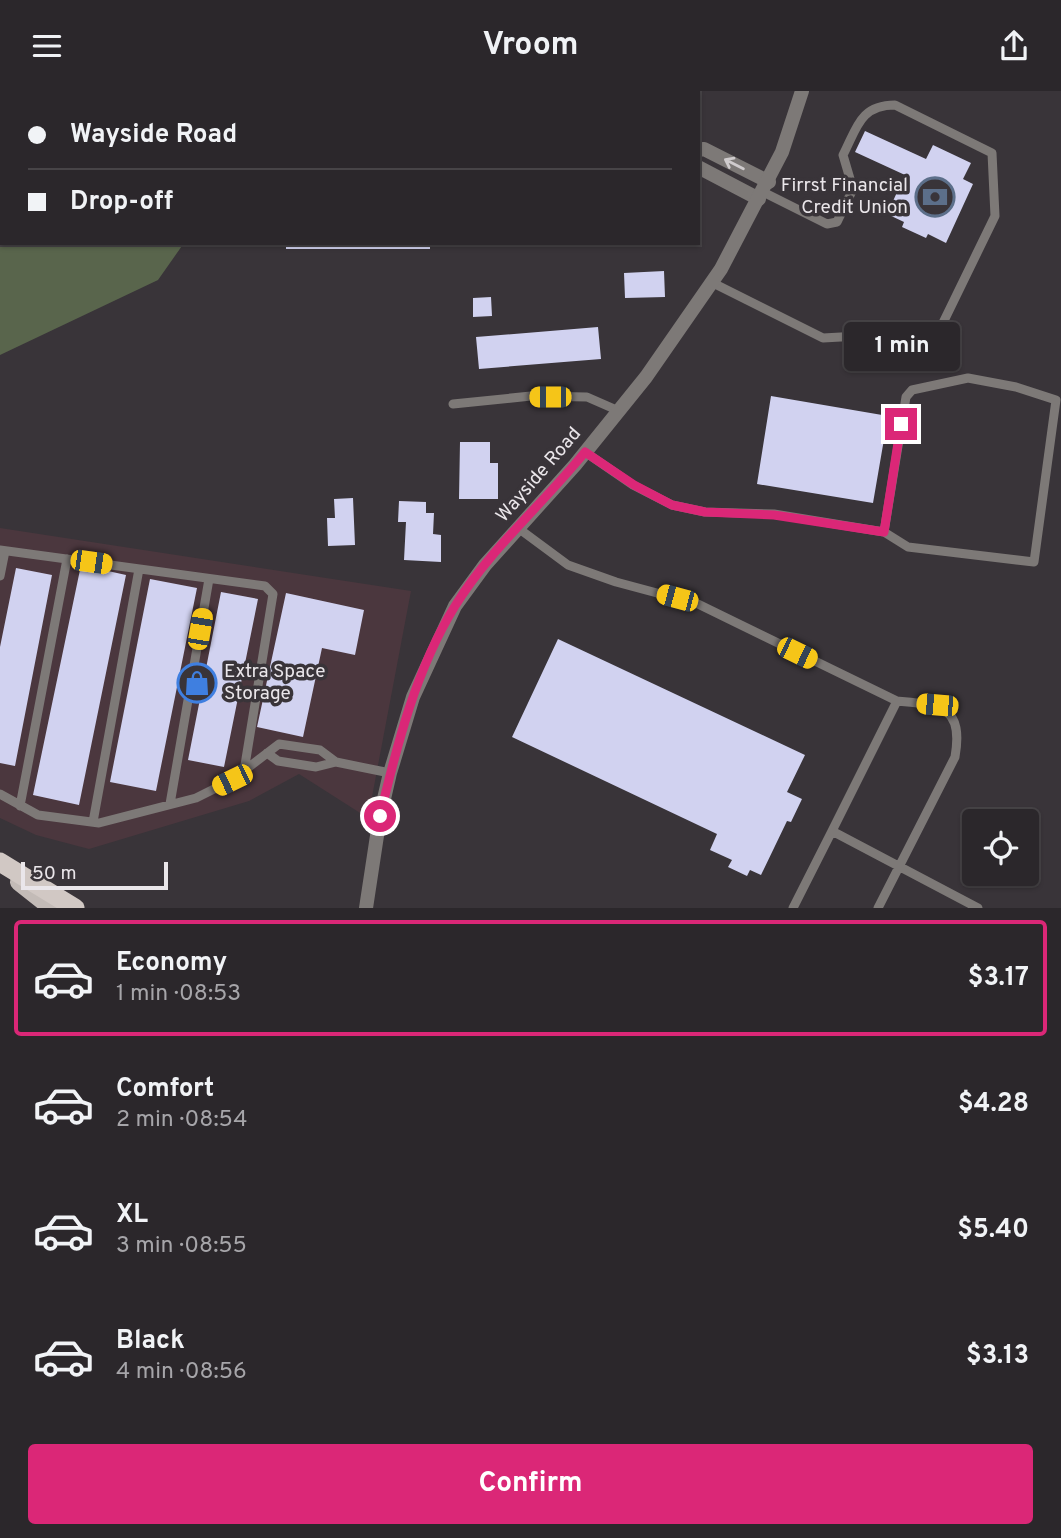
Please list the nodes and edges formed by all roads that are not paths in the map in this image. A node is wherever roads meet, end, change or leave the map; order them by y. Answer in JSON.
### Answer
{"nodes":[{"id":1,"x":802,"y":91,"type":"edge"},
{"id":2,"x":700,"y":150,"type":"edge"},
{"id":3,"x":700,"y":168,"type":"edge"},
{"id":4,"x":764,"y":191,"type":"junction"},
{"id":5,"x":711,"y":282,"type":"junction"},
{"id":6,"x":453,"y":404,"type":"dead end"},
{"id":7,"x":618,"y":411,"type":"junction"},
{"id":8,"x":585,"y":452,"type":"junction"},
{"id":9,"x":518,"y":529,"type":"junction"},
{"id":10,"x":884,"y":532,"type":"junction"},
{"id":11,"x":2,"y":551,"type":"edge"},
{"id":12,"x":67,"y":559,"type":"junction"},
{"id":13,"x":139,"y":569,"type":"junction"},
{"id":14,"x":0,"y":576,"type":"edge"},
{"id":15,"x":209,"y":579,"type":"junction"},
{"id":16,"x":897,"y":701,"type":"junction"},
{"id":17,"x":267,"y":753,"type":"junction"},
{"id":18,"x":336,"y":762,"type":"junction"},
{"id":19,"x":244,"y":771,"type":"junction"},
{"id":20,"x":390,"y":773,"type":"junction"},
{"id":21,"x":0,"y":794,"type":"edge"},
{"id":22,"x":170,"y":804,"type":"junction"},
{"id":23,"x":20,"y":806,"type":"junction"},
{"id":24,"x":93,"y":822,"type":"junction"},
{"id":25,"x":832,"y":831,"type":"junction"},
{"id":26,"x":0,"y":862,"type":"edge"},
{"id":27,"x":900,"y":866,"type":"junction"},
{"id":28,"x":0,"y":867,"type":"edge"},
{"id":29,"x":52,"y":908,"type":"edge"},
{"id":30,"x":75,"y":908,"type":"edge"},
{"id":31,"x":366,"y":908,"type":"edge"},
{"id":32,"x":793,"y":908,"type":"edge"},
{"id":33,"x":878,"y":908,"type":"edge"},
{"id":34,"x":978,"y":908,"type":"edge"}],
"edges":[{"from":1,"to":4,"type":"street","name":"Wayside Road"},
{"from":4,"to":2,"type":"street","one_way":true},
{"from":3,"to":4,"type":"street"},
{"from":4,"to":5,"type":"street","name":"Wayside Road"},
{"from":4,"to":5,"type":"lane"},
{"from":5,"to":7,"type":"street","name":"Wayside Road"},
{"from":6,"to":7,"type":"lane"},
{"from":7,"to":8,"type":"street","name":"Wayside Road"},
{"from":8,"to":9,"type":"street","name":"Wayside Road"},
{"from":8,"to":10,"type":"lane"},
{"from":9,"to":16,"type":"lane"},
{"from":9,"to":20,"type":"street","name":"Wayside Road"},
{"from":10,"to":10,"type":"lane"},
{"from":11,"to":12,"type":"lane"},
{"from":11,"to":14,"type":"lane"},
{"from":12,"to":13,"type":"lane"},
{"from":12,"to":23,"type":"lane"},
{"from":13,"to":15,"type":"lane"},
{"from":13,"to":24,"type":"lane"},
{"from":15,"to":19,"type":"lane"},
{"from":15,"to":22,"type":"lane"},
{"from":16,"to":25,"type":"lane"},
{"from":16,"to":27,"type":"lane"},
{"from":17,"to":18,"type":"lane"},
{"from":17,"to":18,"type":"lane"},
{"from":17,"to":19,"type":"lane"},
{"from":18,"to":20,"type":"lane"},
{"from":19,"to":22,"type":"lane"},
{"from":20,"to":31,"type":"street","name":"Wayside Road"},
{"from":21,"to":23,"type":"lane"},
{"from":22,"to":24,"type":"lane"},
{"from":23,"to":24,"type":"lane"},
{"from":25,"to":27,"type":"lane"},
{"from":25,"to":32,"type":"lane"},
{"from":26,"to":30,"type":"highway"},
{"from":27,"to":33,"type":"lane"},
{"from":27,"to":34,"type":"lane"},
{"from":28,"to":29,"type":"main road"}]}
